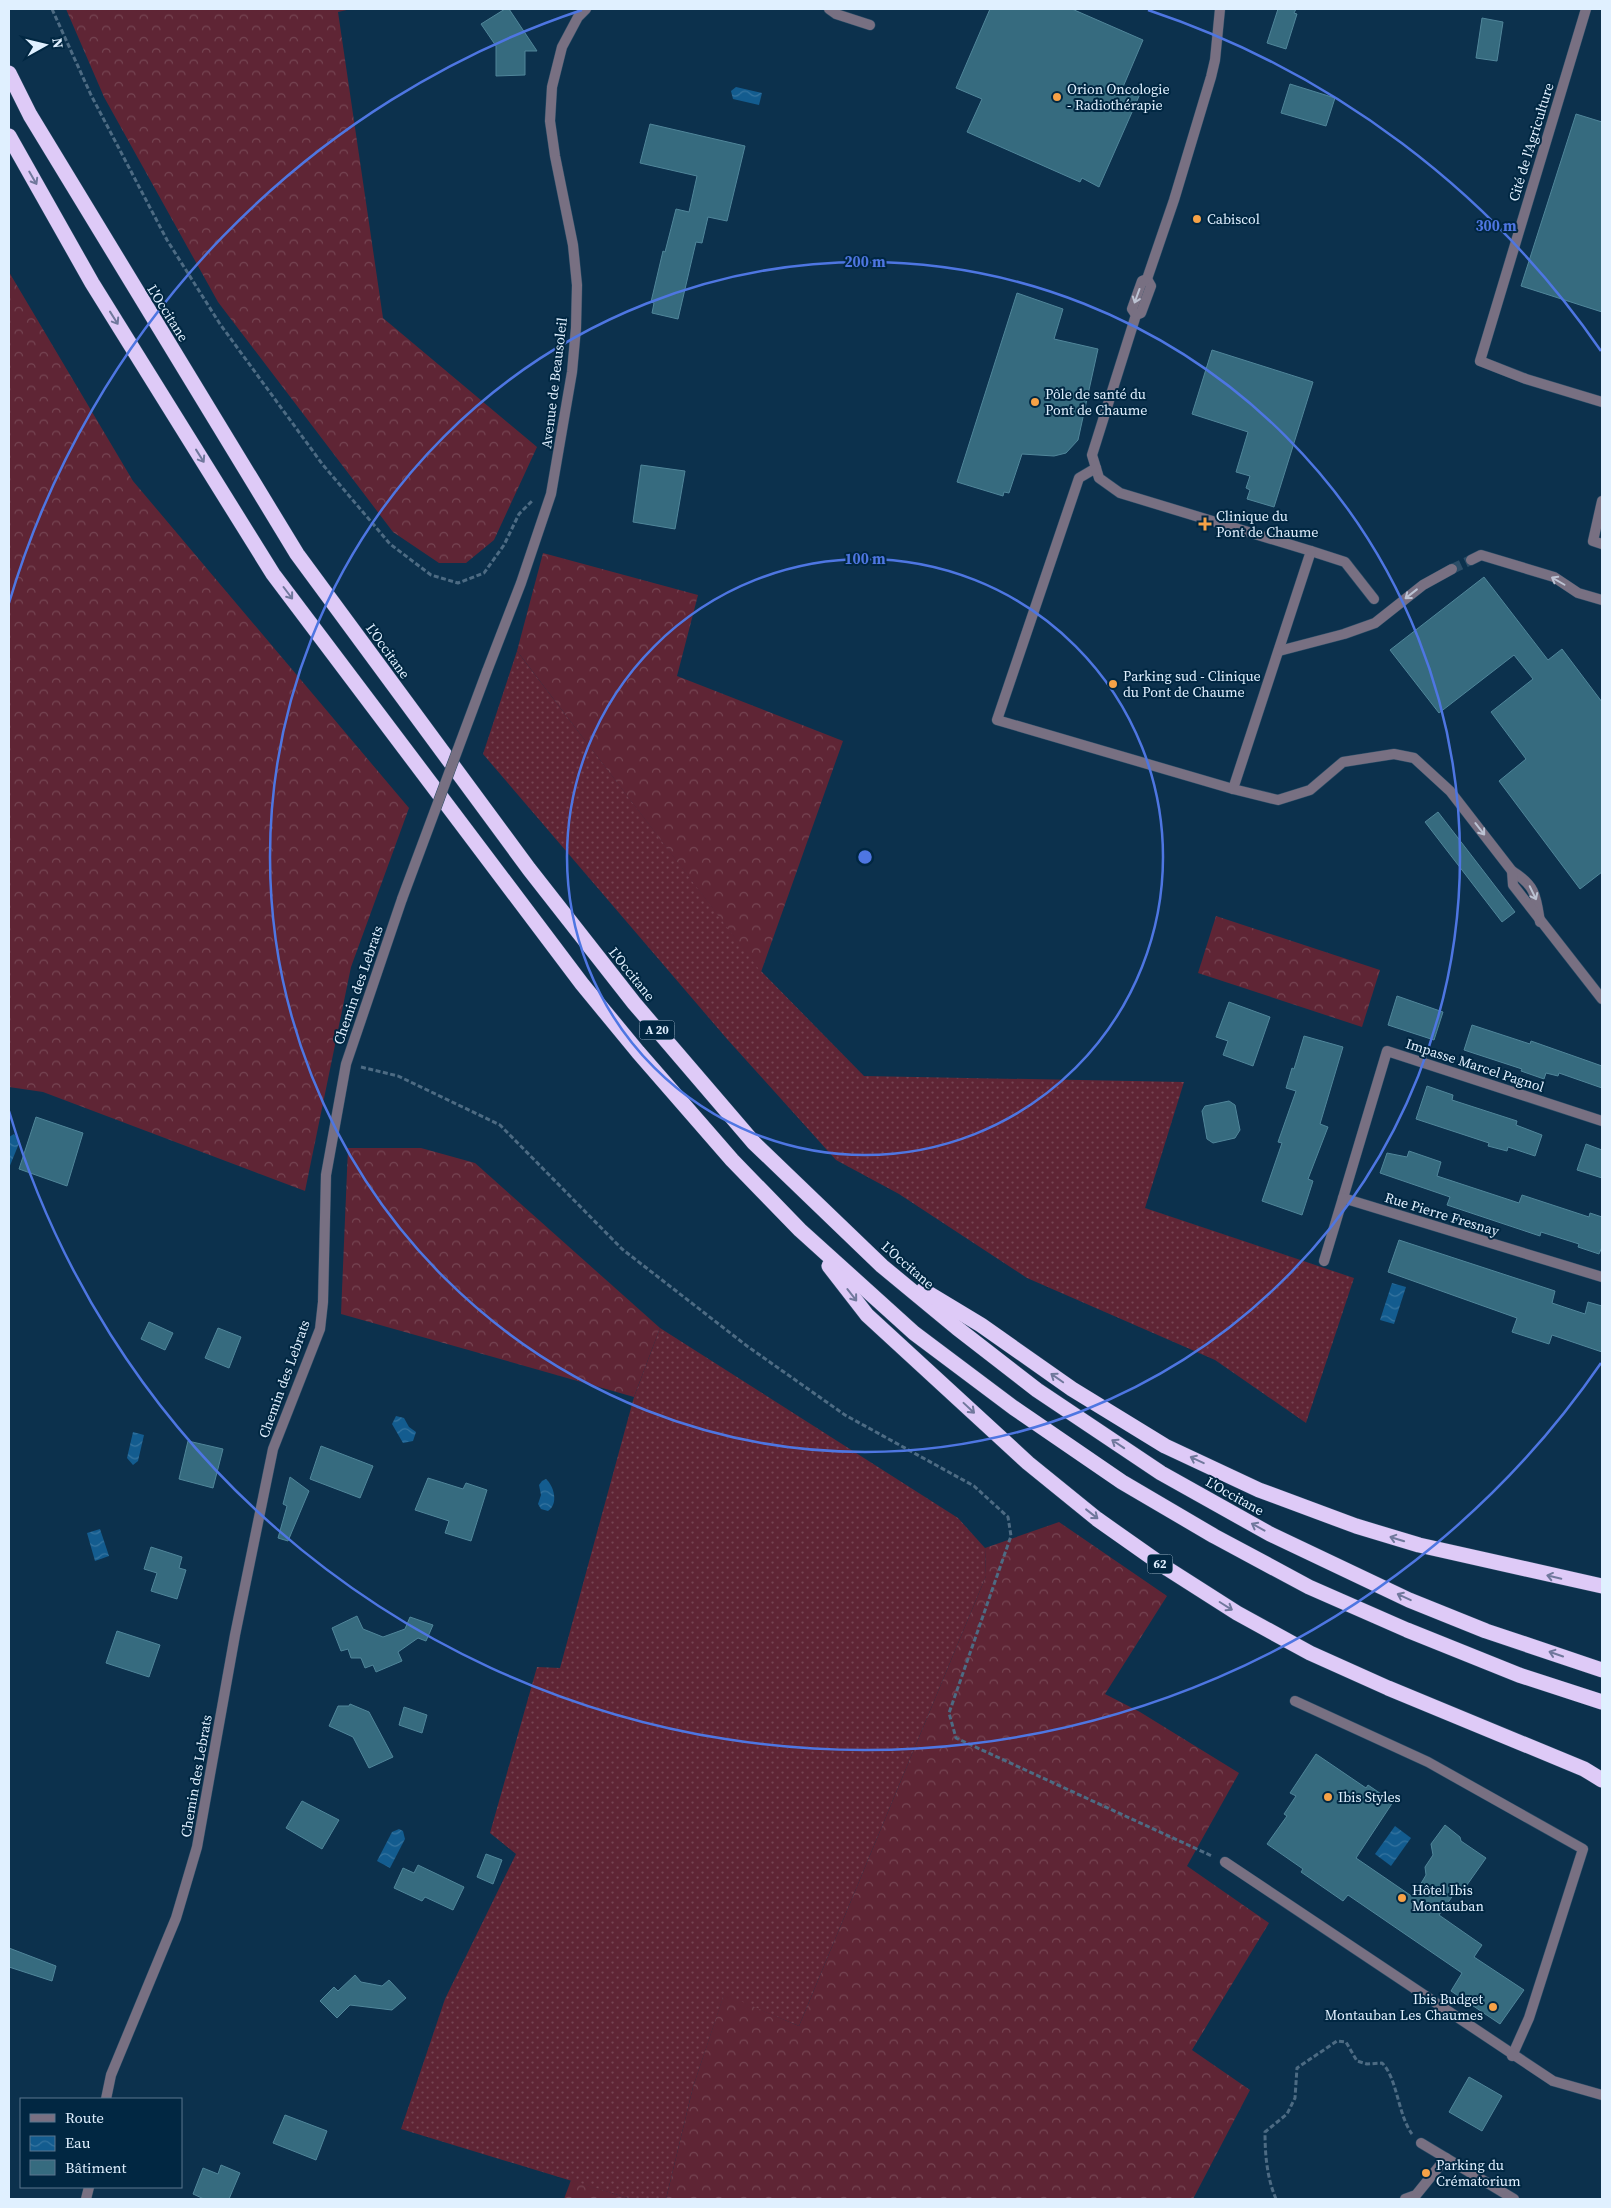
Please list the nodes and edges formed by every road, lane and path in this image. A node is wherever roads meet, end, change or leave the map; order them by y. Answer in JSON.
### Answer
{"nodes":[{"id":1,"x":52,"y":9,"type":"edge"},
{"id":2,"x":586,"y":9,"type":"edge"},
{"id":3,"x":829,"y":9,"type":"edge"},
{"id":4,"x":1220,"y":9,"type":"edge"},
{"id":5,"x":1586,"y":9,"type":"edge"},
{"id":6,"x":870,"y":25,"type":"dead end"},
{"id":7,"x":9,"y":72,"type":"edge"},
{"id":8,"x":9,"y":136,"type":"edge"},
{"id":9,"x":1602,"y":402,"type":"edge"},
{"id":10,"x":1096,"y":468,"type":"junction"},
{"id":11,"x":535,"y":497,"type":"dead end"},
{"id":12,"x":1602,"y":501,"type":"edge"},
{"id":13,"x":1602,"y":544,"type":"edge"},
{"id":14,"x":1311,"y":552,"type":"junction"},
{"id":15,"x":1471,"y":560,"type":"tunnel mouth"},
{"id":16,"x":1452,"y":569,"type":"tunnel mouth"},
{"id":17,"x":1374,"y":598,"type":"dead end"},
{"id":18,"x":1602,"y":600,"type":"edge"},
{"id":19,"x":1280,"y":651,"type":"junction"},
{"id":20,"x":488,"y":671,"type":"joint"},
{"id":21,"x":1234,"y":789,"type":"junction"},
{"id":22,"x":1602,"y":999,"type":"edge"},
{"id":23,"x":346,"y":1064,"type":"junction"},
{"id":24,"x":1602,"y":1121,"type":"edge"},
{"id":25,"x":1343,"y":1198,"type":"junction"},
{"id":26,"x":800,"y":1230,"type":"junction"},
{"id":27,"x":1324,"y":1261,"type":"dead end"},
{"id":28,"x":882,"y":1266,"type":"junction"},
{"id":29,"x":1602,"y":1278,"type":"edge"},
{"id":30,"x":1602,"y":1586,"type":"edge"},
{"id":31,"x":1602,"y":1670,"type":"edge"},
{"id":32,"x":1295,"y":1701,"type":"dead end"},
{"id":33,"x":1602,"y":1702,"type":"edge"},
{"id":34,"x":1602,"y":1780,"type":"edge"},
{"id":35,"x":1225,"y":1862,"type":"joint"},
{"id":36,"x":1512,"y":2056,"type":"junction"},
{"id":37,"x":1602,"y":2095,"type":"edge"},
{"id":38,"x":106,"y":2098,"type":"edge"},
{"id":39,"x":1421,"y":2143,"type":"joint"},
{"id":40,"x":1446,"y":2158,"type":"junction"},
{"id":41,"x":1417,"y":2197,"type":"edge"},
{"id":42,"x":1276,"y":2199,"type":"edge"},
{"id":43,"x":1405,"y":2199,"type":"edge"},
{"id":44,"x":1514,"y":2199,"type":"edge"}],
"edges":[{"from":1,"to":11,"type":"path"},
{"from":2,"to":20,"type":"street","name":"Avenue de Beausoleil"},
{"from":3,"to":6,"type":"street"},
{"from":4,"to":10,"type":"street"},
{"from":5,"to":9,"type":"street","name":"Cité de l'Agriculture"},
{"from":7,"to":28,"type":"highway","name":"L'Occitane","number":"A 20"},
{"from":8,"to":26,"type":"highway","number":"A 20","one_way":true},
{"from":10,"to":14,"type":"street"},
{"from":10,"to":21,"type":"street"},
{"from":12,"to":13,"type":"street"},
{"from":14,"to":17,"type":"street"},
{"from":14,"to":19,"type":"street"},
{"from":18,"to":15,"type":"street","one_way":true},
{"from":16,"to":19,"type":"street","one_way":true},
{"from":19,"to":21,"type":"street"},
{"from":20,"to":23,"type":"street","name":"Chemin des Lebrats","bridge":true},
{"from":21,"to":22,"type":"street","one_way":true},
{"from":23,"to":35,"type":"path"},
{"from":23,"to":38,"type":"street","name":"Chemin des Lebrats"},
{"from":24,"to":25,"type":"street","name":"Impasse Marcel Pagnol"},
{"from":25,"to":27,"type":"street"},
{"from":25,"to":29,"type":"street","name":"Rue Pierre Fresnay"},
{"from":26,"to":33,"type":"highway","number":"A 20"},
{"from":26,"to":34,"type":"highway","number":"62","one_way":true},
{"from":30,"to":28,"type":"highway","one_way":true},
{"from":31,"to":28,"type":"highway","name":"L'Occitane","number":"A 20","one_way":true},
{"from":32,"to":36,"type":"street"},
{"from":35,"to":36,"type":"street"},
{"from":36,"to":37,"type":"street"},
{"from":39,"to":40,"type":"street"},
{"from":39,"to":42,"type":"path"},
{"from":40,"to":41,"type":"street"},
{"from":40,"to":44,"type":"street"},
{"from":41,"to":43,"type":"street"}]}
